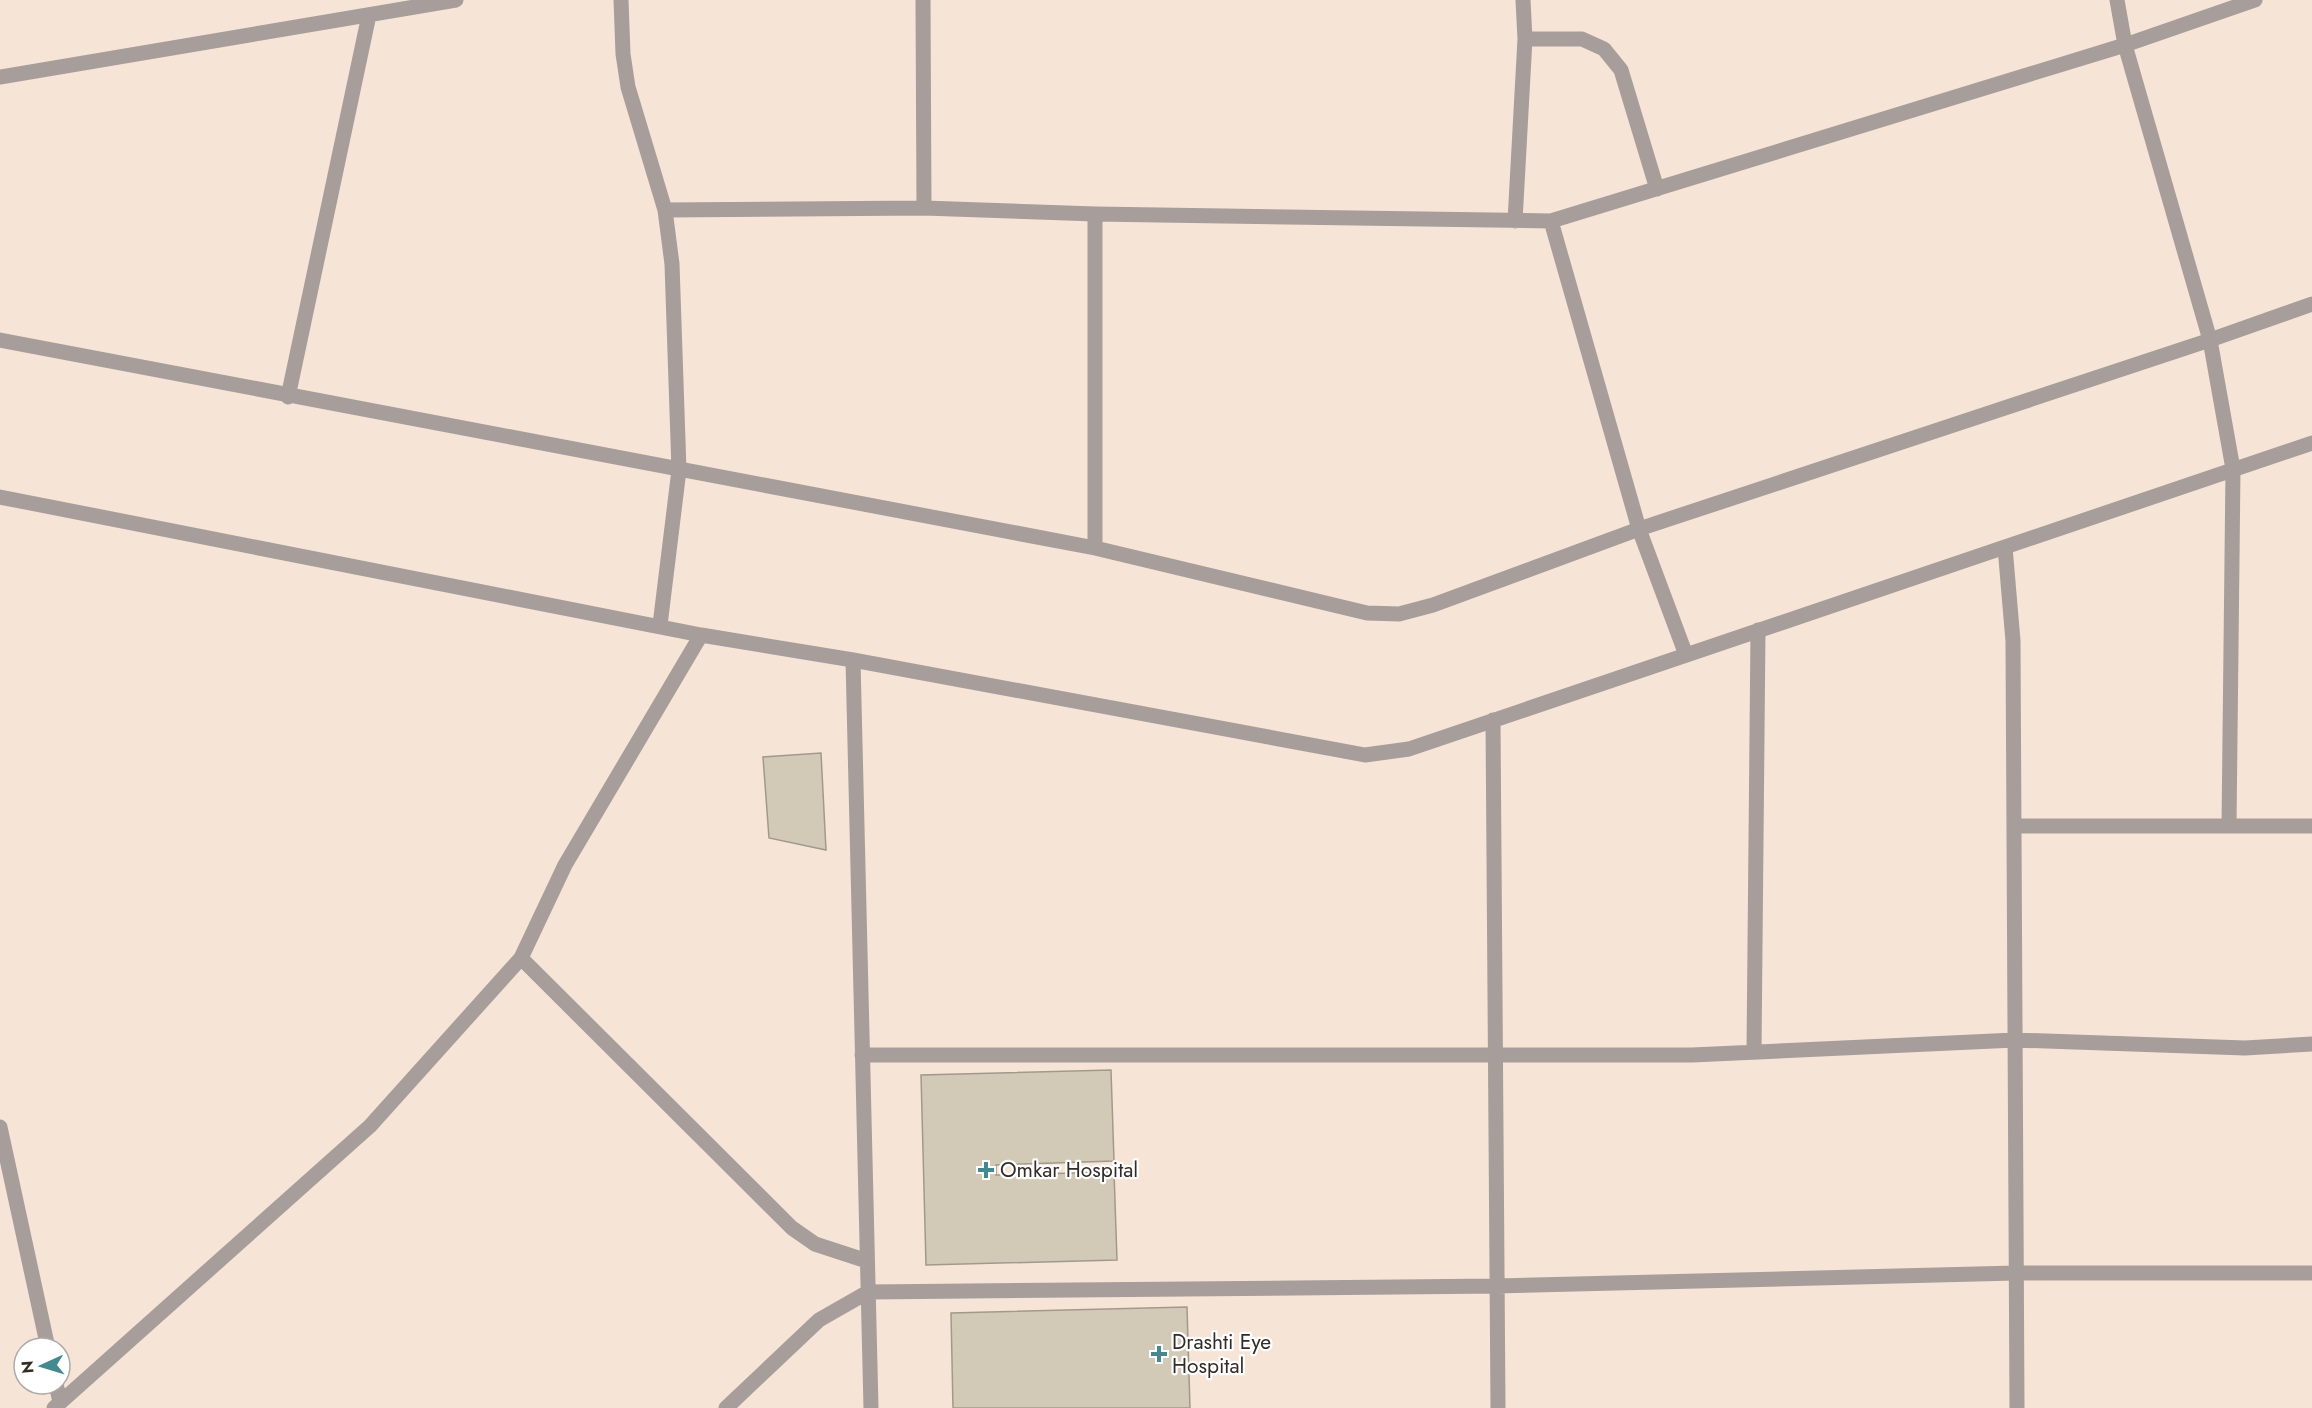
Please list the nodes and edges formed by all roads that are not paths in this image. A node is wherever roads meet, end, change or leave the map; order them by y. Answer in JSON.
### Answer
{"nodes":[{"id":1,"x":456,"y":0,"type":"edge"},
{"id":2,"x":621,"y":0,"type":"edge"},
{"id":3,"x":923,"y":0,"type":"edge"},
{"id":4,"x":1523,"y":0,"type":"edge"},
{"id":5,"x":2117,"y":0,"type":"edge"},
{"id":6,"x":2255,"y":0,"type":"edge"},
{"id":7,"x":369,"y":15,"type":"junction"},
{"id":8,"x":1525,"y":39,"type":"junction"},
{"id":9,"x":2125,"y":45,"type":"junction"},
{"id":10,"x":0,"y":77,"type":"edge"},
{"id":11,"x":1657,"y":189,"type":"junction"},
{"id":12,"x":924,"y":208,"type":"junction"},
{"id":13,"x":665,"y":210,"type":"junction"},
{"id":14,"x":1095,"y":214,"type":"junction"},
{"id":15,"x":1515,"y":221,"type":"junction"},
{"id":16,"x":1551,"y":221,"type":"junction"},
{"id":17,"x":2312,"y":304,"type":"edge"},
{"id":18,"x":0,"y":339,"type":"edge"},
{"id":19,"x":2210,"y":340,"type":"junction"},
{"id":20,"x":288,"y":397,"type":"junction"},
{"id":21,"x":2312,"y":442,"type":"edge"},
{"id":22,"x":2233,"y":469,"type":"junction"},
{"id":23,"x":679,"y":470,"type":"junction"},
{"id":24,"x":0,"y":497,"type":"edge"},
{"id":25,"x":1639,"y":529,"type":"junction"},
{"id":26,"x":2005,"y":547,"type":"junction"},
{"id":27,"x":1095,"y":548,"type":"junction"},
{"id":28,"x":660,"y":625,"type":"junction"},
{"id":29,"x":1758,"y":630,"type":"junction"},
{"id":30,"x":701,"y":635,"type":"junction"},
{"id":31,"x":1686,"y":655,"type":"junction"},
{"id":32,"x":853,"y":660,"type":"junction"},
{"id":33,"x":1493,"y":720,"type":"junction"},
{"id":34,"x":2014,"y":826,"type":"junction"},
{"id":35,"x":2229,"y":826,"type":"junction"},
{"id":36,"x":2312,"y":826,"type":"edge"},
{"id":37,"x":521,"y":958,"type":"junction"},
{"id":38,"x":2015,"y":1040,"type":"junction"},
{"id":39,"x":2312,"y":1044,"type":"edge"},
{"id":40,"x":1754,"y":1052,"type":"junction"},
{"id":41,"x":1495,"y":1054,"type":"junction"},
{"id":42,"x":862,"y":1055,"type":"junction"},
{"id":43,"x":0,"y":1127,"type":"edge"},
{"id":44,"x":867,"y":1261,"type":"junction"},
{"id":45,"x":2016,"y":1273,"type":"junction"},
{"id":46,"x":2312,"y":1273,"type":"edge"},
{"id":47,"x":1497,"y":1286,"type":"junction"},
{"id":48,"x":868,"y":1292,"type":"junction"},
{"id":49,"x":45,"y":1336,"type":"edge"},
{"id":50,"x":57,"y":1405,"type":"edge"},
{"id":51,"x":726,"y":1408,"type":"edge"},
{"id":52,"x":871,"y":1408,"type":"edge"},
{"id":53,"x":1497,"y":1408,"type":"edge"},
{"id":54,"x":2017,"y":1408,"type":"edge"}],
"edges":[{"from":1,"to":7,"type":"street"},
{"from":2,"to":13,"type":"street"},
{"from":3,"to":12,"type":"street"},
{"from":4,"to":8,"type":"street"},
{"from":5,"to":9,"type":"street"},
{"from":6,"to":9,"type":"street"},
{"from":7,"to":10,"type":"street"},
{"from":7,"to":20,"type":"street"},
{"from":8,"to":11,"type":"street"},
{"from":8,"to":15,"type":"street"},
{"from":9,"to":11,"type":"street"},
{"from":9,"to":19,"type":"street"},
{"from":11,"to":16,"type":"street"},
{"from":12,"to":13,"type":"street"},
{"from":12,"to":14,"type":"street"},
{"from":13,"to":23,"type":"street"},
{"from":14,"to":15,"type":"street"},
{"from":14,"to":27,"type":"street"},
{"from":15,"to":16,"type":"street"},
{"from":16,"to":25,"type":"street"},
{"from":17,"to":19,"type":"street"},
{"from":18,"to":20,"type":"street"},
{"from":19,"to":22,"type":"street"},
{"from":19,"to":25,"type":"street"},
{"from":20,"to":23,"type":"street"},
{"from":21,"to":22,"type":"street"},
{"from":22,"to":26,"type":"street"},
{"from":22,"to":35,"type":"street"},
{"from":23,"to":27,"type":"street"},
{"from":23,"to":28,"type":"street"},
{"from":24,"to":28,"type":"street"},
{"from":25,"to":27,"type":"street"},
{"from":25,"to":31,"type":"street"},
{"from":26,"to":29,"type":"street"},
{"from":26,"to":34,"type":"street"},
{"from":28,"to":30,"type":"street"},
{"from":29,"to":31,"type":"street"},
{"from":29,"to":40,"type":"street"},
{"from":30,"to":32,"type":"street"},
{"from":30,"to":37,"type":"street"},
{"from":31,"to":33,"type":"street"},
{"from":32,"to":33,"type":"street"},
{"from":32,"to":42,"type":"street"},
{"from":33,"to":41,"type":"street"},
{"from":34,"to":35,"type":"street"},
{"from":34,"to":38,"type":"street"},
{"from":35,"to":36,"type":"street"},
{"from":37,"to":44,"type":"street"},
{"from":37,"to":50,"type":"street"},
{"from":38,"to":39,"type":"street"},
{"from":38,"to":40,"type":"street"},
{"from":38,"to":45,"type":"street"},
{"from":40,"to":41,"type":"street"},
{"from":41,"to":42,"type":"street"},
{"from":41,"to":47,"type":"street"},
{"from":42,"to":44,"type":"street"},
{"from":43,"to":49,"type":"street"},
{"from":44,"to":48,"type":"street"},
{"from":45,"to":46,"type":"street"},
{"from":45,"to":47,"type":"street"},
{"from":45,"to":54,"type":"street"},
{"from":47,"to":48,"type":"street"},
{"from":47,"to":53,"type":"street"},
{"from":48,"to":51,"type":"street"},
{"from":48,"to":52,"type":"street"}]}
